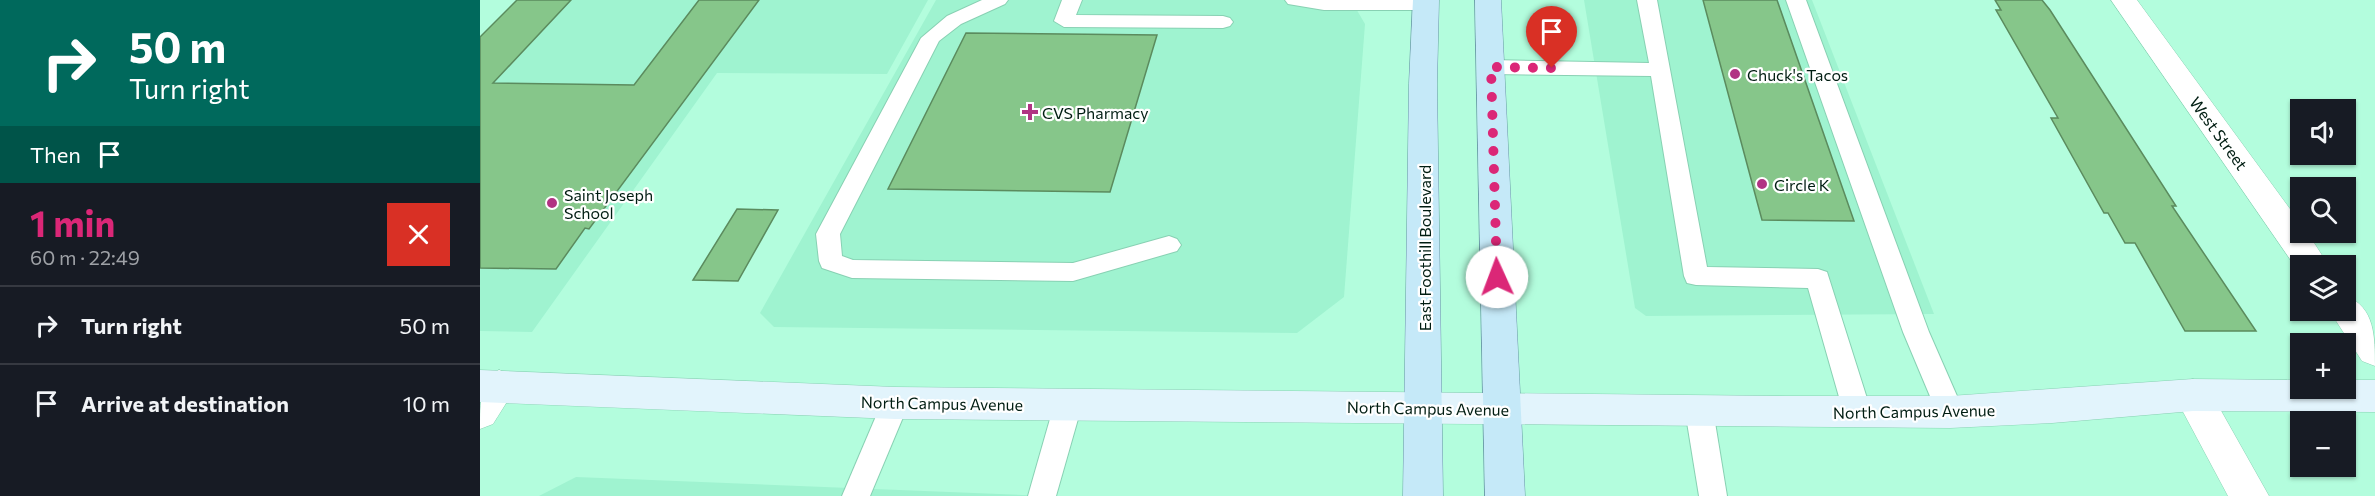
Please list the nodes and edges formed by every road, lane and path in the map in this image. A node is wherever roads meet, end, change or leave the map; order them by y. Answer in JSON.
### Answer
{"nodes":[{"id":1,"x":998,"y":0,"type":"edge"},
{"id":2,"x":1072,"y":0,"type":"edge"},
{"id":3,"x":1295,"y":0,"type":"edge"},
{"id":4,"x":1488,"y":0,"type":"edge"},
{"id":5,"x":1647,"y":0,"type":"edge"},
{"id":6,"x":1796,"y":0,"type":"edge"},
{"id":7,"x":2124,"y":0,"type":"edge"},
{"id":8,"x":1324,"y":2,"type":"edge"},
{"id":9,"x":1426,"y":2,"type":"edge"},
{"id":10,"x":1223,"y":22,"type":"dead end"},
{"id":11,"x":1491,"y":67,"type":"junction"},
{"id":12,"x":1660,"y":70,"type":"junction"},
{"id":13,"x":1169,"y":245,"type":"dead end"},
{"id":14,"x":2305,"y":255,"type":"edge"},
{"id":15,"x":2354,"y":321,"type":"edge"},
{"id":16,"x":2375,"y":351,"type":"edge"},
{"id":17,"x":486,"y":395,"type":"edge"},
{"id":18,"x":2193,"y":395,"type":"junction"},
{"id":19,"x":2375,"y":396,"type":"edge"},
{"id":20,"x":895,"y":403,"type":"junction"},
{"id":21,"x":1068,"y":405,"type":"junction"},
{"id":22,"x":1424,"y":407,"type":"junction"},
{"id":23,"x":1503,"y":409,"type":"junction"},
{"id":24,"x":1699,"y":410,"type":"junction"},
{"id":25,"x":1857,"y":411,"type":"junction"},
{"id":26,"x":1950,"y":412,"type":"junction"},
{"id":27,"x":856,"y":496,"type":"edge"},
{"id":28,"x":1042,"y":496,"type":"edge"},
{"id":29,"x":1423,"y":496,"type":"edge"},
{"id":30,"x":1504,"y":496,"type":"edge"},
{"id":31,"x":1713,"y":496,"type":"edge"},
{"id":32,"x":2249,"y":496,"type":"edge"}],
"edges":[{"from":1,"to":13,"type":"lane"},
{"from":2,"to":10,"type":"lane"},
{"from":3,"to":8,"type":"lane"},
{"from":4,"to":11,"type":"main road"},
{"from":5,"to":12,"type":"lane"},
{"from":6,"to":26,"type":"lane"},
{"from":7,"to":14,"type":"street","name":"West Street"},
{"from":8,"to":9,"type":"lane"},
{"from":9,"to":22,"type":"main road","name":"East Foothill Boulevard"},
{"from":11,"to":12,"type":"lane"},
{"from":11,"to":23,"type":"main road"},
{"from":12,"to":25,"type":"lane"},
{"from":15,"to":16,"type":"street"},
{"from":17,"to":20,"type":"main road","name":"North Campus Avenue"},
{"from":18,"to":19,"type":"main road","name":"North Campus Avenue"},
{"from":18,"to":26,"type":"main road","name":"North Campus Avenue"},
{"from":18,"to":32,"type":"street"},
{"from":20,"to":21,"type":"main road","name":"North Campus Avenue"},
{"from":20,"to":27,"type":"lane"},
{"from":21,"to":22,"type":"main road","name":"North Campus Avenue"},
{"from":21,"to":28,"type":"lane"},
{"from":22,"to":23,"type":"main road","name":"North Campus Avenue"},
{"from":22,"to":29,"type":"main road","name":"East Foothill Boulevard"},
{"from":23,"to":24,"type":"main road","name":"North Campus Avenue"},
{"from":23,"to":30,"type":"main road"},
{"from":24,"to":25,"type":"main road","name":"North Campus Avenue"},
{"from":24,"to":31,"type":"lane"},
{"from":25,"to":26,"type":"main road","name":"North Campus Avenue"}]}
